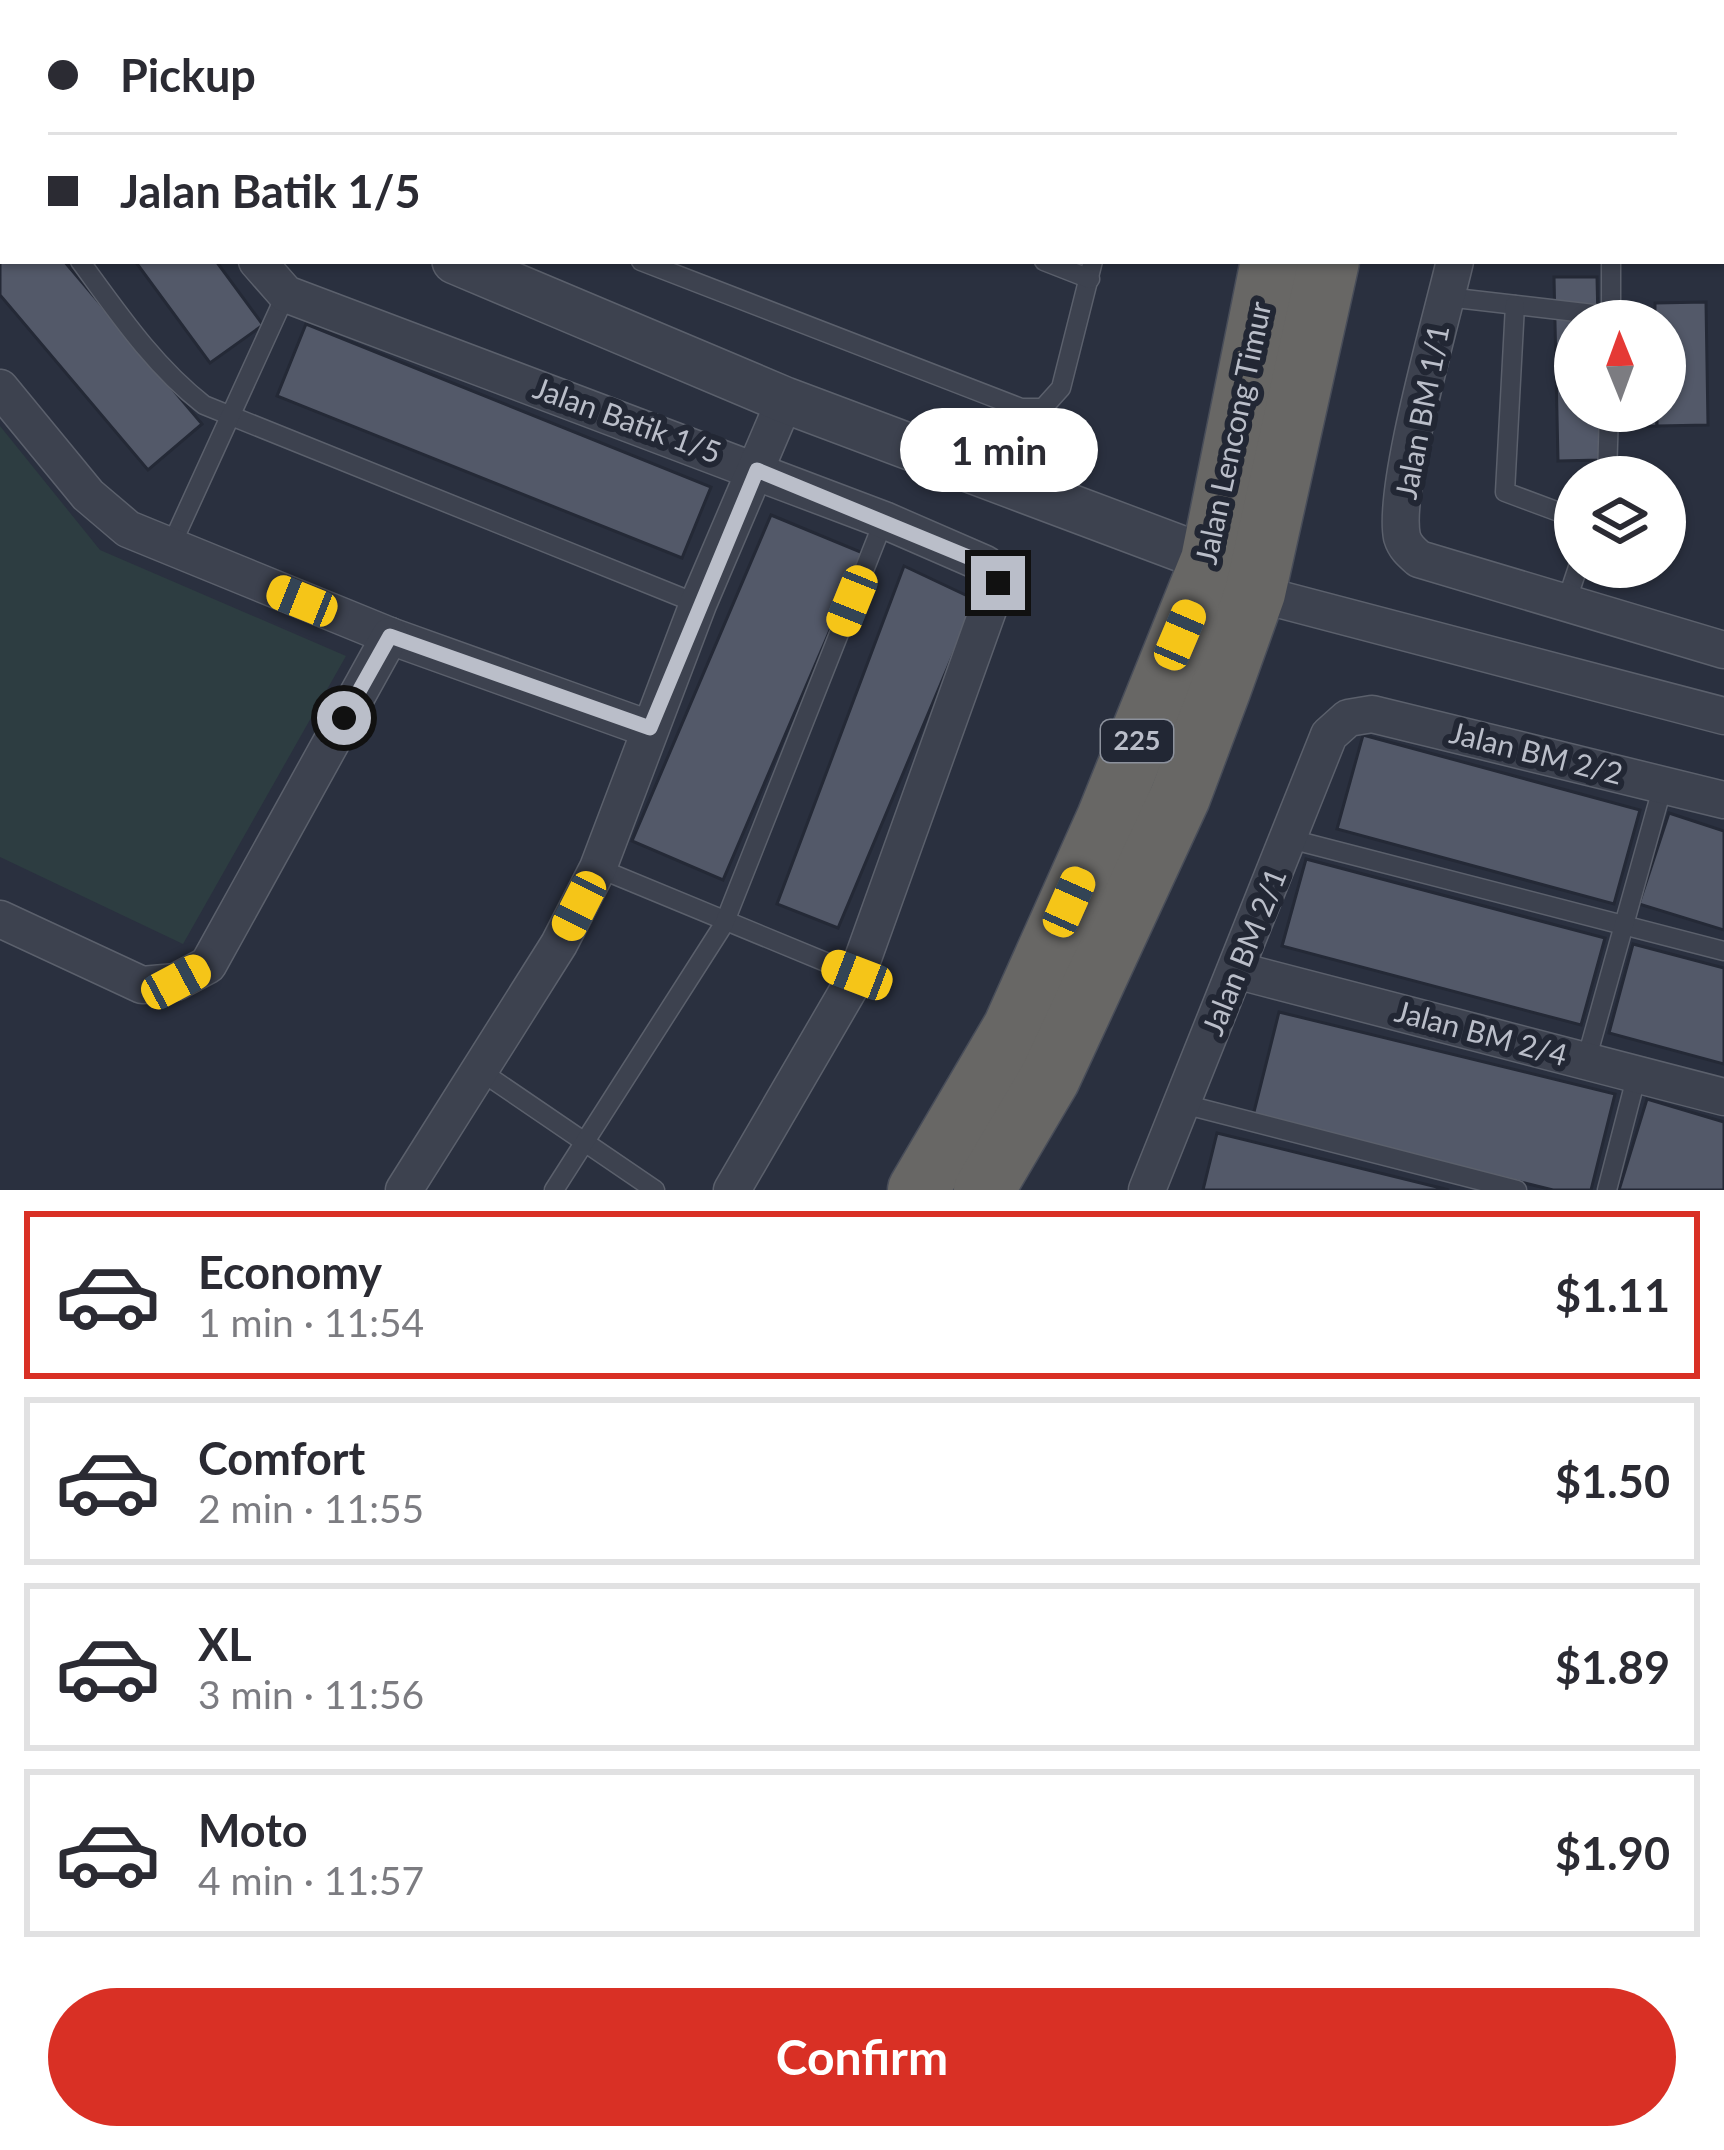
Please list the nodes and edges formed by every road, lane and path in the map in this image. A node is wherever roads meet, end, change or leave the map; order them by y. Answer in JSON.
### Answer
{"nodes":[{"id":1,"x":82,"y":264,"type":"edge"},
{"id":2,"x":260,"y":264,"type":"edge"},
{"id":3,"x":462,"y":264,"type":"edge"},
{"id":4,"x":649,"y":264,"type":"edge"},
{"id":5,"x":703,"y":264,"type":"edge"},
{"id":6,"x":1060,"y":264,"type":"edge"},
{"id":7,"x":1271,"y":264,"type":"edge"},
{"id":8,"x":1328,"y":264,"type":"edge"},
{"id":9,"x":1611,"y":264,"type":"edge"},
{"id":10,"x":1092,"y":270,"type":"edge"},
{"id":11,"x":1451,"y":279,"type":"edge"},
{"id":12,"x":694,"y":282,"type":"junction"},
{"id":13,"x":286,"y":294,"type":"junction"},
{"id":14,"x":1611,"y":300,"type":"edge"},
{"id":15,"x":1515,"y":305,"type":"junction"},
{"id":16,"x":1554,"y":310,"type":"edge"},
{"id":17,"x":0,"y":388,"type":"edge"},
{"id":18,"x":785,"y":400,"type":"junction"},
{"id":19,"x":228,"y":417,"type":"junction"},
{"id":20,"x":757,"y":470,"type":"junction"},
{"id":21,"x":1554,"y":510,"type":"edge"},
{"id":22,"x":884,"y":520,"type":"junction"},
{"id":23,"x":170,"y":548,"type":"junction"},
{"id":24,"x":1233,"y":576,"type":"junction"},
{"id":25,"x":1571,"y":588,"type":"edge"},
{"id":26,"x":1566,"y":603,"type":"junction"},
{"id":27,"x":698,"y":604,"type":"junction"},
{"id":28,"x":390,"y":636,"type":"junction"},
{"id":29,"x":1724,"y":650,"type":"edge"},
{"id":30,"x":1724,"y":716,"type":"edge"},
{"id":31,"x":1348,"y":718,"type":"joint"},
{"id":32,"x":650,"y":728,"type":"junction"},
{"id":33,"x":1663,"y":785,"type":"junction"},
{"id":34,"x":1724,"y":800,"type":"edge"},
{"id":35,"x":1290,"y":839,"type":"junction"},
{"id":36,"x":598,"y":868,"type":"junction"},
{"id":37,"x":0,"y":919,"type":"edge"},
{"id":38,"x":724,"y":924,"type":"junction"},
{"id":39,"x":1624,"y":925,"type":"junction"},
{"id":40,"x":1724,"y":951,"type":"edge"},
{"id":41,"x":1239,"y":970,"type":"junction"},
{"id":42,"x":857,"y":975,"type":"junction"},
{"id":43,"x":1586,"y":1061,"type":"junction"},
{"id":44,"x":479,"y":1070,"type":"junction"},
{"id":45,"x":1637,"y":1074,"type":"junction"},
{"id":46,"x":1724,"y":1097,"type":"edge"},
{"id":47,"x":1183,"y":1104,"type":"junction"},
{"id":48,"x":584,"y":1145,"type":"junction"},
{"id":49,"x":404,"y":1190,"type":"edge"},
{"id":50,"x":554,"y":1190,"type":"edge"},
{"id":51,"x":655,"y":1190,"type":"edge"},
{"id":52,"x":732,"y":1190,"type":"edge"},
{"id":53,"x":918,"y":1190,"type":"edge"},
{"id":54,"x":984,"y":1190,"type":"edge"},
{"id":55,"x":1147,"y":1190,"type":"edge"},
{"id":56,"x":1517,"y":1190,"type":"edge"},
{"id":57,"x":1607,"y":1190,"type":"edge"}],
"edges":[{"from":1,"to":19,"type":"lane"},
{"from":2,"to":13,"type":"street","name":"Jalan Batik 1/5"},
{"from":3,"to":18,"type":"street"},
{"from":4,"to":12,"type":"lane"},
{"from":5,"to":12,"type":"lane"},
{"from":6,"to":10,"type":"lane"},
{"from":7,"to":24,"type":"highway","name":"Jalan Lencong Timur","number":"225"},
{"from":8,"to":24,"type":"highway","name":"Jalan Lencong Timur","number":"225"},
{"from":9,"to":14,"type":"lane"},
{"from":10,"to":12,"type":"lane"},
{"from":11,"to":15,"type":"lane"},
{"from":11,"to":26,"type":"street","name":"Jalan BM 1/1"},
{"from":13,"to":19,"type":"lane"},
{"from":13,"to":20,"type":"street","name":"Jalan Batik 1/5"},
{"from":15,"to":16,"type":"lane"},
{"from":15,"to":21,"type":"lane"},
{"from":17,"to":23,"type":"street"},
{"from":18,"to":20,"type":"street"},
{"from":18,"to":24,"type":"street"},
{"from":19,"to":23,"type":"lane"},
{"from":19,"to":27,"type":"lane"},
{"from":20,"to":22,"type":"street","name":"Jalan Batik 1/5"},
{"from":20,"to":27,"type":"street"},
{"from":22,"to":38,"type":"lane"},
{"from":22,"to":42,"type":"street","name":"Jalan Batik 1/5"},
{"from":23,"to":28,"type":"street"},
{"from":24,"to":30,"type":"street"},
{"from":24,"to":53,"type":"highway","name":"Jalan Lencong Timur","number":"225"},
{"from":24,"to":54,"type":"highway","name":"Jalan Lencong Timur","number":"225"},
{"from":25,"to":26,"type":"lane"},
{"from":26,"to":29,"type":"street"},
{"from":27,"to":32,"type":"street"},
{"from":28,"to":32,"type":"street"},
{"from":28,"to":37,"type":"street"},
{"from":31,"to":33,"type":"street","name":"Jalan BM 2/2"},
{"from":31,"to":35,"type":"street","name":"Jalan BM 2/1"},
{"from":32,"to":36,"type":"street"},
{"from":33,"to":34,"type":"street","name":"Jalan BM 2/2"},
{"from":33,"to":39,"type":"lane"},
{"from":35,"to":39,"type":"lane"},
{"from":35,"to":41,"type":"street","name":"Jalan BM 2/1"},
{"from":36,"to":38,"type":"lane"},
{"from":36,"to":44,"type":"street"},
{"from":38,"to":42,"type":"lane"},
{"from":38,"to":48,"type":"lane"},
{"from":39,"to":40,"type":"lane"},
{"from":39,"to":43,"type":"lane"},
{"from":41,"to":43,"type":"street","name":"Jalan BM 2/4"},
{"from":41,"to":47,"type":"street","name":"Jalan BM 2/1"},
{"from":42,"to":52,"type":"street"},
{"from":43,"to":45,"type":"street","name":"Jalan BM 2/4"},
{"from":44,"to":48,"type":"lane"},
{"from":44,"to":49,"type":"street"},
{"from":45,"to":46,"type":"street","name":"Jalan BM 2/4"},
{"from":45,"to":57,"type":"lane"},
{"from":47,"to":55,"type":"street","name":"Jalan BM 2/1"},
{"from":47,"to":56,"type":"lane"},
{"from":48,"to":50,"type":"lane"},
{"from":48,"to":51,"type":"lane"}]}
